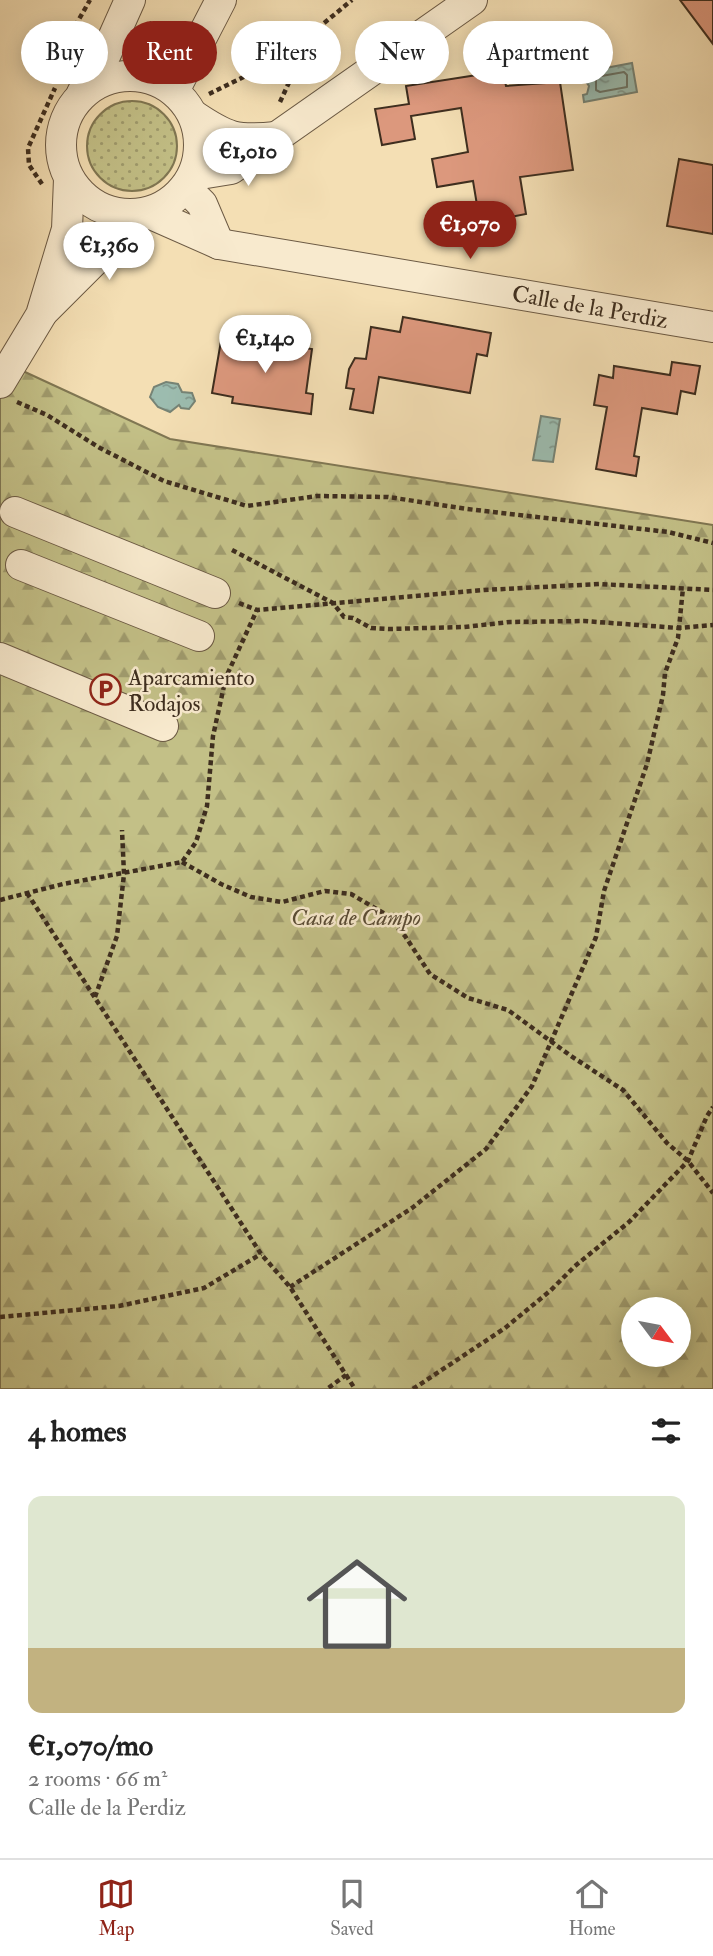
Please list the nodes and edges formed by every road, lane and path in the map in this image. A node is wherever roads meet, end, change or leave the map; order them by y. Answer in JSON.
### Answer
{"nodes":[{"id":1,"x":130,"y":0,"type":"edge"},
{"id":2,"x":221,"y":0,"type":"edge"},
{"id":3,"x":352,"y":0,"type":"edge"},
{"id":4,"x":472,"y":0,"type":"edge"},
{"id":5,"x":327,"y":21,"type":"edge"},
{"id":6,"x":231,"y":83,"type":"edge"},
{"id":7,"x":289,"y":84,"type":"edge"},
{"id":8,"x":184,"y":103,"type":"junction"},
{"id":9,"x":71,"y":109,"type":"junction"},
{"id":10,"x":277,"y":137,"type":"junction"},
{"id":11,"x":69,"y":179,"type":"junction"},
{"id":12,"x":190,"y":182,"type":"junction"},
{"id":13,"x":145,"y":214,"type":"junction"},
{"id":14,"x":219,"y":244,"type":"junction"},
{"id":15,"x":41,"y":314,"type":"junction"},
{"id":16,"x":713,"y":327,"type":"edge"},
{"id":17,"x":10,"y":347,"type":"edge"},
{"id":18,"x":6,"y":392,"type":"edge"},
{"id":19,"x":15,"y":512,"type":"dead end"},
{"id":20,"x":713,"y":542,"type":"edge"},
{"id":21,"x":232,"y":550,"type":"dead end"},
{"id":22,"x":21,"y":565,"type":"dead end"},
{"id":23,"x":683,"y":588,"type":"junction"},
{"id":24,"x":713,"y":590,"type":"edge"},
{"id":25,"x":215,"y":593,"type":"dead end"},
{"id":26,"x":333,"y":603,"type":"junction"},
{"id":27,"x":713,"y":625,"type":"edge"},
{"id":28,"x":678,"y":628,"type":"junction"},
{"id":29,"x":199,"y":636,"type":"dead end"},
{"id":30,"x":0,"y":658,"type":"edge"},
{"id":31,"x":163,"y":726,"type":"dead end"},
{"id":32,"x":122,"y":830,"type":"dead end"},
{"id":33,"x":182,"y":862,"type":"junction"},
{"id":34,"x":124,"y":874,"type":"junction"},
{"id":35,"x":27,"y":893,"type":"junction"},
{"id":36,"x":0,"y":900,"type":"edge"},
{"id":37,"x":95,"y":998,"type":"junction"},
{"id":38,"x":552,"y":1041,"type":"junction"},
{"id":39,"x":713,"y":1107,"type":"edge"},
{"id":40,"x":688,"y":1161,"type":"junction"},
{"id":41,"x":713,"y":1193,"type":"edge"},
{"id":42,"x":261,"y":1254,"type":"junction"},
{"id":43,"x":290,"y":1287,"type":"junction"},
{"id":44,"x":0,"y":1317,"type":"edge"},
{"id":45,"x":345,"y":1375,"type":"junction"},
{"id":46,"x":327,"y":1389,"type":"edge"},
{"id":47,"x":355,"y":1389,"type":"edge"},
{"id":48,"x":413,"y":1389,"type":"edge"}],
"edges":[{"from":1,"to":9,"type":"street"},
{"from":2,"to":8,"type":"street"},
{"from":3,"to":5,"type":"path"},
{"from":4,"to":10,"type":"street"},
{"from":6,"to":8,"type":"path"},
{"from":7,"to":10,"type":"path"},
{"from":8,"to":9,"type":"street"},
{"from":8,"to":10,"type":"street"},
{"from":8,"to":12,"type":"street"},
{"from":9,"to":11,"type":"street"},
{"from":10,"to":12,"type":"street"},
{"from":11,"to":13,"type":"street"},
{"from":11,"to":15,"type":"street"},
{"from":12,"to":13,"type":"street"},
{"from":12,"to":14,"type":"street"},
{"from":13,"to":14,"type":"street","name":"Calle de la Perdiz"},
{"from":13,"to":15,"type":"street"},
{"from":14,"to":16,"type":"street","name":"Calle de la Perdiz"},
{"from":15,"to":17,"type":"street"},
{"from":17,"to":18,"type":"street"},
{"from":18,"to":20,"type":"path"},
{"from":19,"to":25,"type":"street"},
{"from":21,"to":26,"type":"path"},
{"from":22,"to":29,"type":"street"},
{"from":23,"to":24,"type":"path"},
{"from":23,"to":26,"type":"path"},
{"from":23,"to":28,"type":"path"},
{"from":26,"to":28,"type":"path"},
{"from":26,"to":33,"type":"path"},
{"from":27,"to":28,"type":"path"},
{"from":28,"to":38,"type":"path"},
{"from":30,"to":31,"type":"street"},
{"from":32,"to":34,"type":"path"},
{"from":33,"to":34,"type":"path"},
{"from":33,"to":38,"type":"path"},
{"from":34,"to":35,"type":"path"},
{"from":34,"to":37,"type":"path"},
{"from":35,"to":36,"type":"path"},
{"from":35,"to":37,"type":"path"},
{"from":37,"to":42,"type":"path"},
{"from":38,"to":40,"type":"path"},
{"from":38,"to":43,"type":"path"},
{"from":39,"to":40,"type":"path"},
{"from":40,"to":41,"type":"path"},
{"from":40,"to":48,"type":"path"},
{"from":42,"to":43,"type":"path"},
{"from":42,"to":44,"type":"path"},
{"from":43,"to":45,"type":"path"},
{"from":45,"to":46,"type":"path"},
{"from":45,"to":47,"type":"path"}]}
